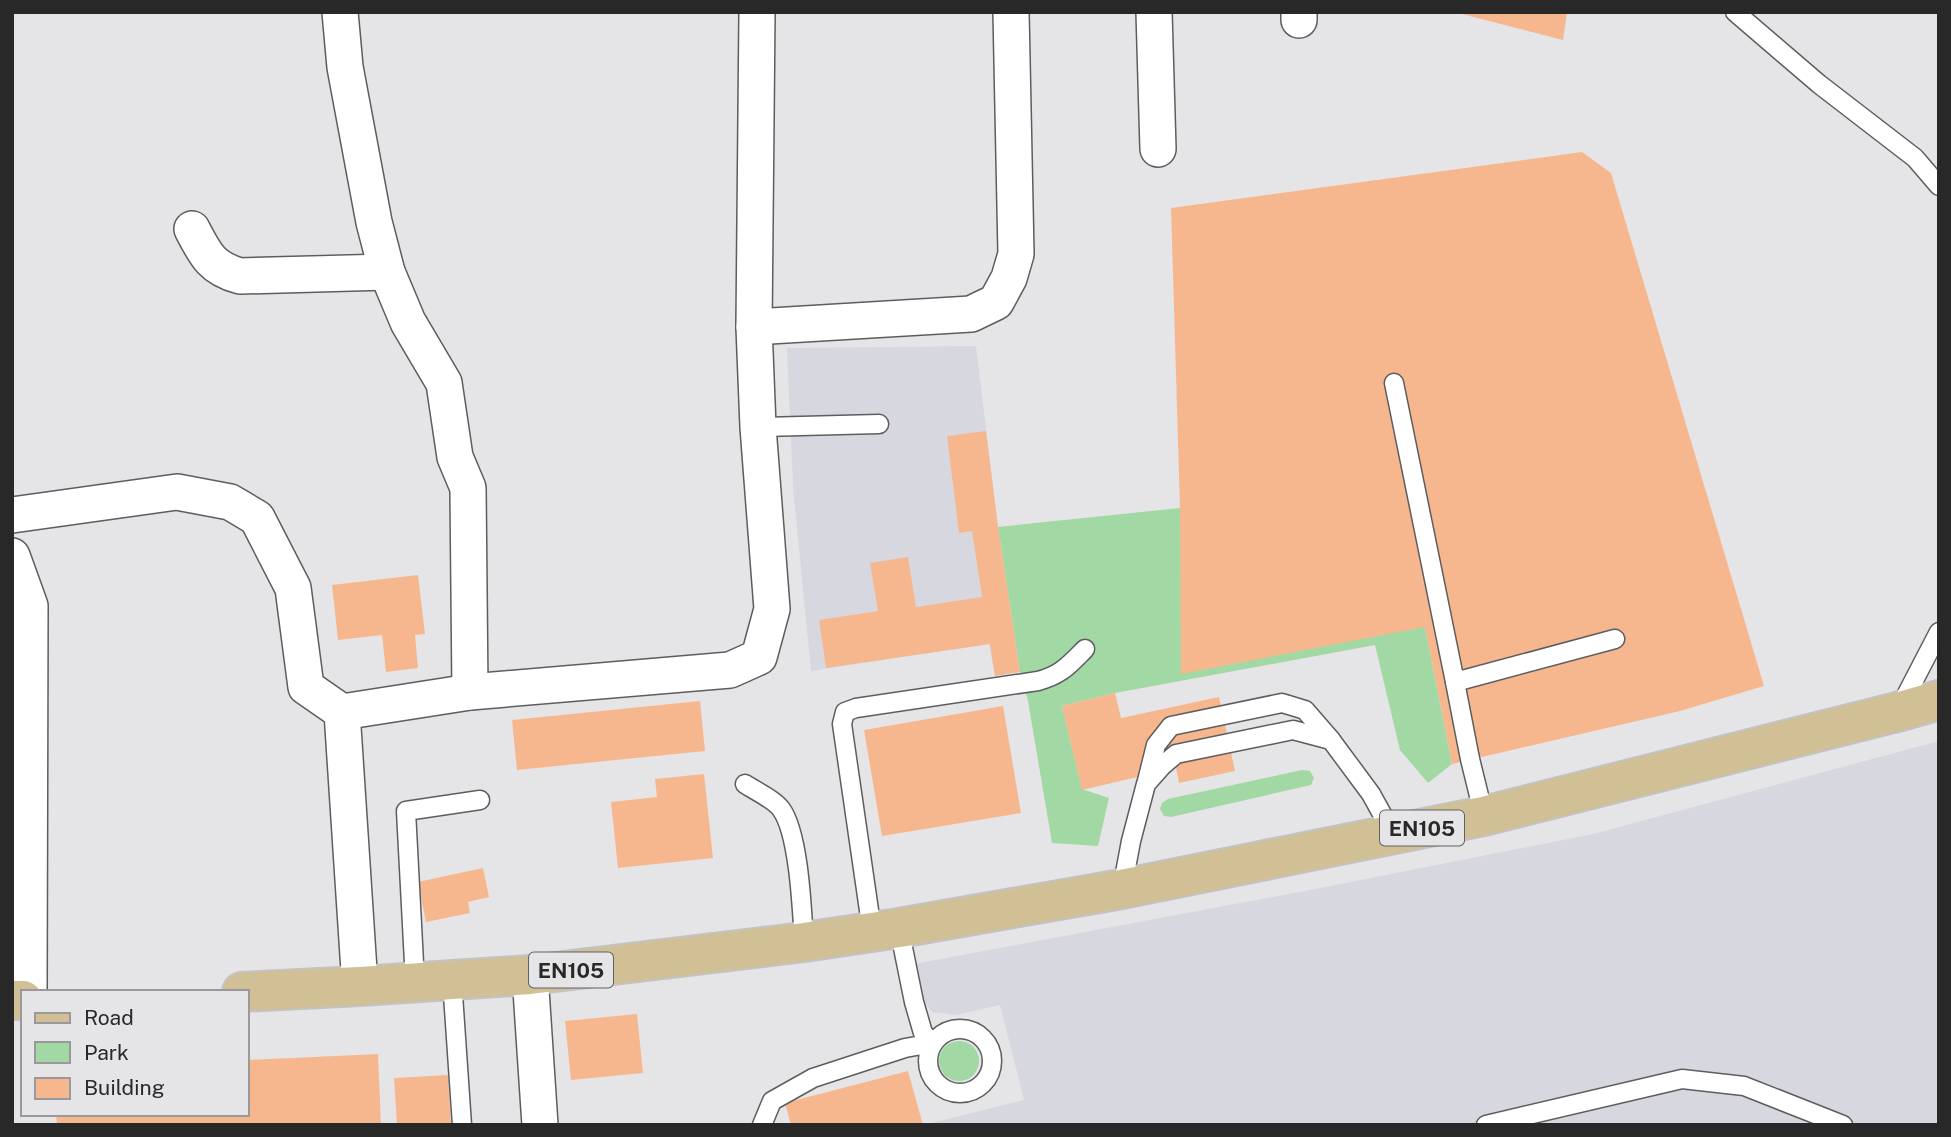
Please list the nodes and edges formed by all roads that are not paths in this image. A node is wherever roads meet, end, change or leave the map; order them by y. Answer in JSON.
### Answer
{"nodes":[{"id":1,"x":340,"y":12,"type":"edge"},
{"id":2,"x":757,"y":12,"type":"edge"},
{"id":3,"x":1011,"y":12,"type":"edge"},
{"id":4,"x":1154,"y":12,"type":"edge"},
{"id":5,"x":1735,"y":12,"type":"edge"},
{"id":6,"x":1158,"y":149,"type":"dead end"},
{"id":7,"x":1939,"y":186,"type":"edge"},
{"id":8,"x":192,"y":229,"type":"dead end"},
{"id":9,"x":387,"y":272,"type":"junction"},
{"id":10,"x":754,"y":327,"type":"junction"},
{"id":11,"x":1394,"y":383,"type":"dead end"},
{"id":12,"x":879,"y":424,"type":"dead end"},
{"id":13,"x":758,"y":427,"type":"junction"},
{"id":14,"x":12,"y":515,"type":"edge"},
{"id":15,"x":12,"y":556,"type":"edge"},
{"id":16,"x":1939,"y":632,"type":"edge"},
{"id":17,"x":1615,"y":639,"type":"dead end"},
{"id":18,"x":1085,"y":649,"type":"dead end"},
{"id":19,"x":1455,"y":682,"type":"junction"},
{"id":20,"x":470,"y":692,"type":"junction"},
{"id":21,"x":1939,"y":699,"type":"edge"},
{"id":22,"x":342,"y":712,"type":"junction"},
{"id":23,"x":1897,"y":712,"type":"junction"},
{"id":24,"x":1331,"y":740,"type":"junction"},
{"id":25,"x":745,"y":784,"type":"dead end"},
{"id":26,"x":1146,"y":784,"type":"junction"},
{"id":27,"x":480,"y":800,"type":"dead end"},
{"id":28,"x":1484,"y":816,"type":"junction"},
{"id":29,"x":1393,"y":834,"type":"junction"},
{"id":30,"x":1122,"y":889,"type":"junction"},
{"id":31,"x":886,"y":930,"type":"junction"},
{"id":32,"x":804,"y":942,"type":"junction"},
{"id":33,"x":530,"y":975,"type":"junction"},
{"id":34,"x":452,"y":980,"type":"junction"},
{"id":35,"x":415,"y":982,"type":"junction"},
{"id":36,"x":360,"y":986,"type":"junction"},
{"id":37,"x":29,"y":990,"type":"edge"},
{"id":38,"x":248,"y":992,"type":"edge"},
{"id":39,"x":462,"y":1125,"type":"edge"},
{"id":40,"x":540,"y":1125,"type":"edge"},
{"id":41,"x":761,"y":1125,"type":"edge"},
{"id":42,"x":1486,"y":1125,"type":"edge"},
{"id":43,"x":1843,"y":1125,"type":"edge"}],
"edges":[{"from":1,"to":9,"type":"street"},
{"from":2,"to":10,"type":"street"},
{"from":3,"to":10,"type":"street"},
{"from":4,"to":6,"type":"street"},
{"from":5,"to":7,"type":"lane"},
{"from":8,"to":9,"type":"street"},
{"from":9,"to":20,"type":"street"},
{"from":10,"to":13,"type":"street"},
{"from":11,"to":19,"type":"lane"},
{"from":12,"to":13,"type":"lane"},
{"from":13,"to":20,"type":"street"},
{"from":14,"to":22,"type":"street"},
{"from":15,"to":37,"type":"street"},
{"from":16,"to":23,"type":"lane"},
{"from":17,"to":19,"type":"lane"},
{"from":18,"to":31,"type":"lane"},
{"from":19,"to":28,"type":"lane"},
{"from":20,"to":22,"type":"street"},
{"from":21,"to":23,"type":"main road","number":"EN105"},
{"from":22,"to":36,"type":"street"},
{"from":23,"to":28,"type":"main road","number":"EN105"},
{"from":24,"to":26,"type":"lane"},
{"from":24,"to":26,"type":"lane"},
{"from":24,"to":29,"type":"lane"},
{"from":25,"to":32,"type":"lane"},
{"from":26,"to":30,"type":"lane"},
{"from":27,"to":35,"type":"lane"},
{"from":28,"to":29,"type":"main road","number":"EN105"},
{"from":29,"to":30,"type":"main road","number":"EN105"},
{"from":30,"to":31,"type":"main road","number":"EN105"},
{"from":31,"to":32,"type":"main road","number":"EN105"},
{"from":31,"to":41,"type":"lane"},
{"from":32,"to":33,"type":"main road","number":"EN105"},
{"from":33,"to":34,"type":"main road","number":"EN105"},
{"from":33,"to":40,"type":"street"},
{"from":34,"to":35,"type":"main road","number":"EN105"},
{"from":34,"to":39,"type":"lane"},
{"from":35,"to":36,"type":"main road","number":"EN105"},
{"from":36,"to":38,"type":"main road","number":"EN105"},
{"from":42,"to":43,"type":"lane"}]}
